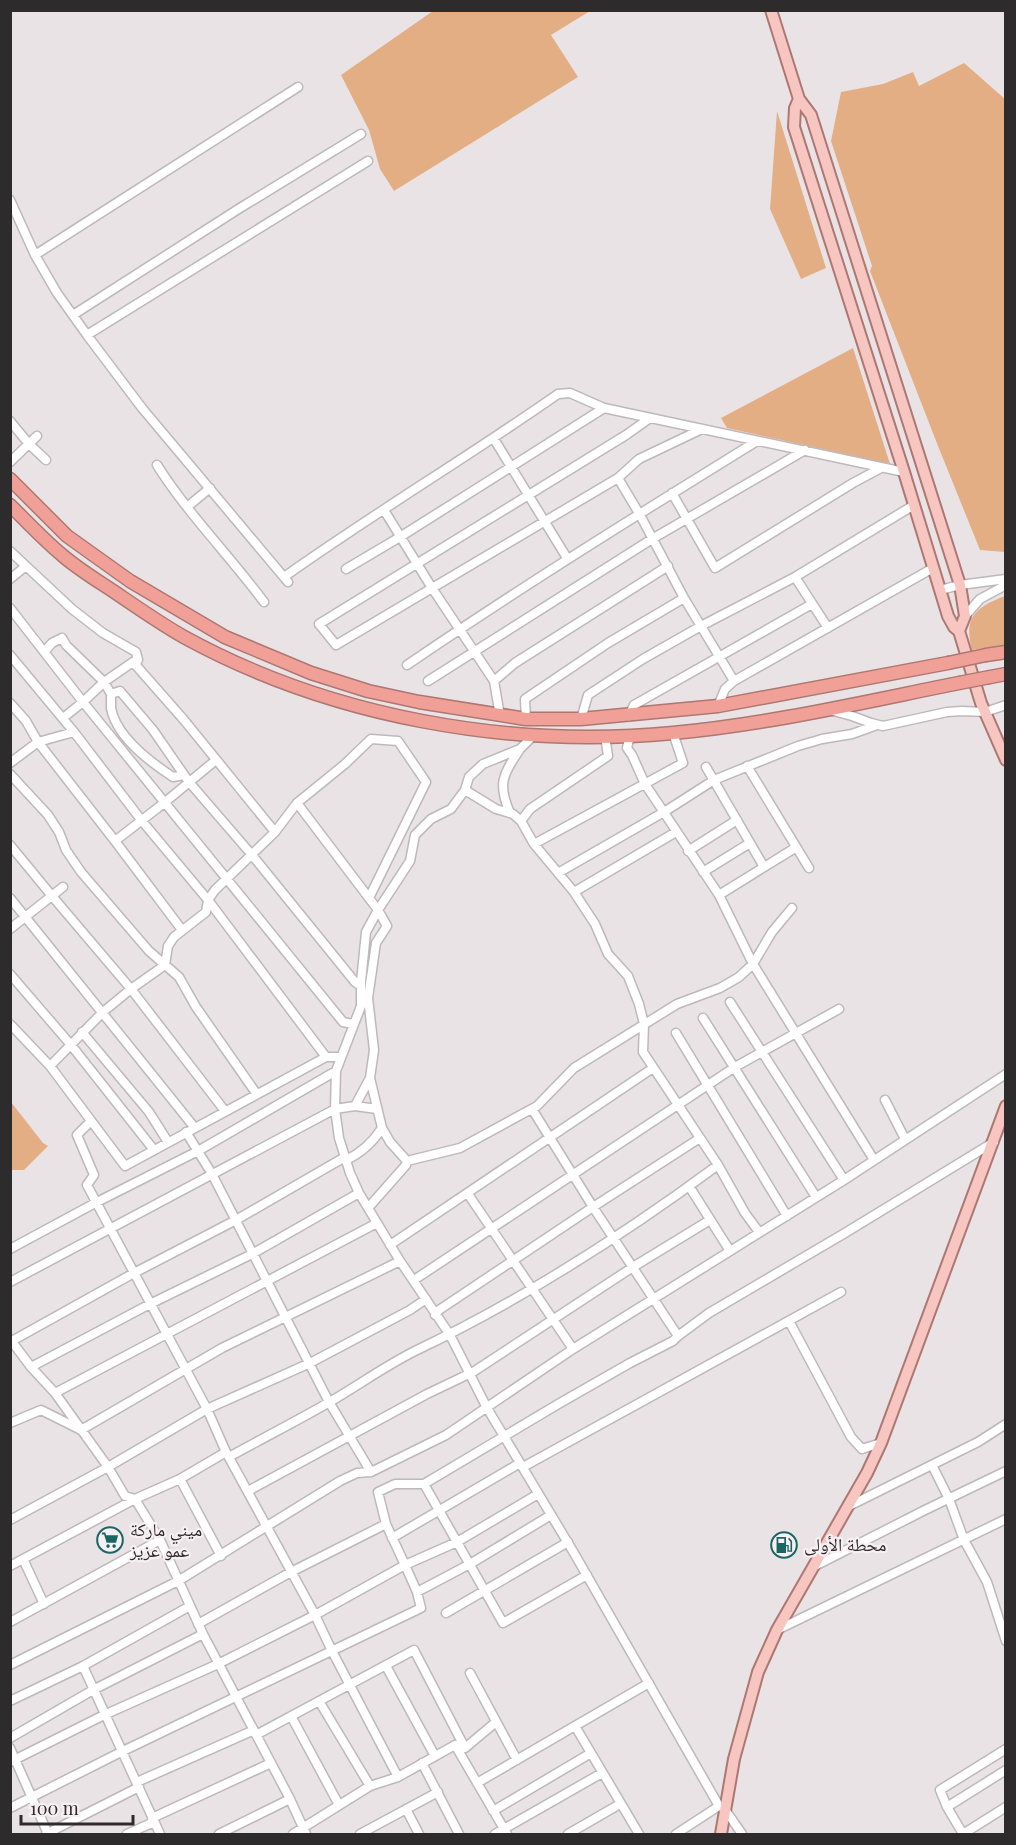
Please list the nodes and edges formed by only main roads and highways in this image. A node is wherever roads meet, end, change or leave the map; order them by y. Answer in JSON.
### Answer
{"nodes":[{"id":1,"x":771,"y":10,"type":"edge"},
{"id":2,"x":799,"y":99,"type":"junction"},
{"id":3,"x":10,"y":479,"type":"edge"},
{"id":4,"x":10,"y":505,"type":"edge"},
{"id":5,"x":959,"y":631,"type":"junction"},
{"id":6,"x":1005,"y":652,"type":"edge"},
{"id":7,"x":1005,"y":674,"type":"edge"},
{"id":8,"x":1005,"y":760,"type":"edge"},
{"id":9,"x":1005,"y":1106,"type":"edge"},
{"id":10,"x":721,"y":1834,"type":"edge"}],
"edges":[{"from":1,"to":2,"type":"main road"},
{"from":2,"to":5,"type":"main road"},
{"from":2,"to":5,"type":"main road"},
{"from":3,"to":6,"type":"highway","bridge":true},
{"from":4,"to":7,"type":"highway","bridge":true},
{"from":5,"to":8,"type":"main road"},
{"from":9,"to":10,"type":"main road"}]}
